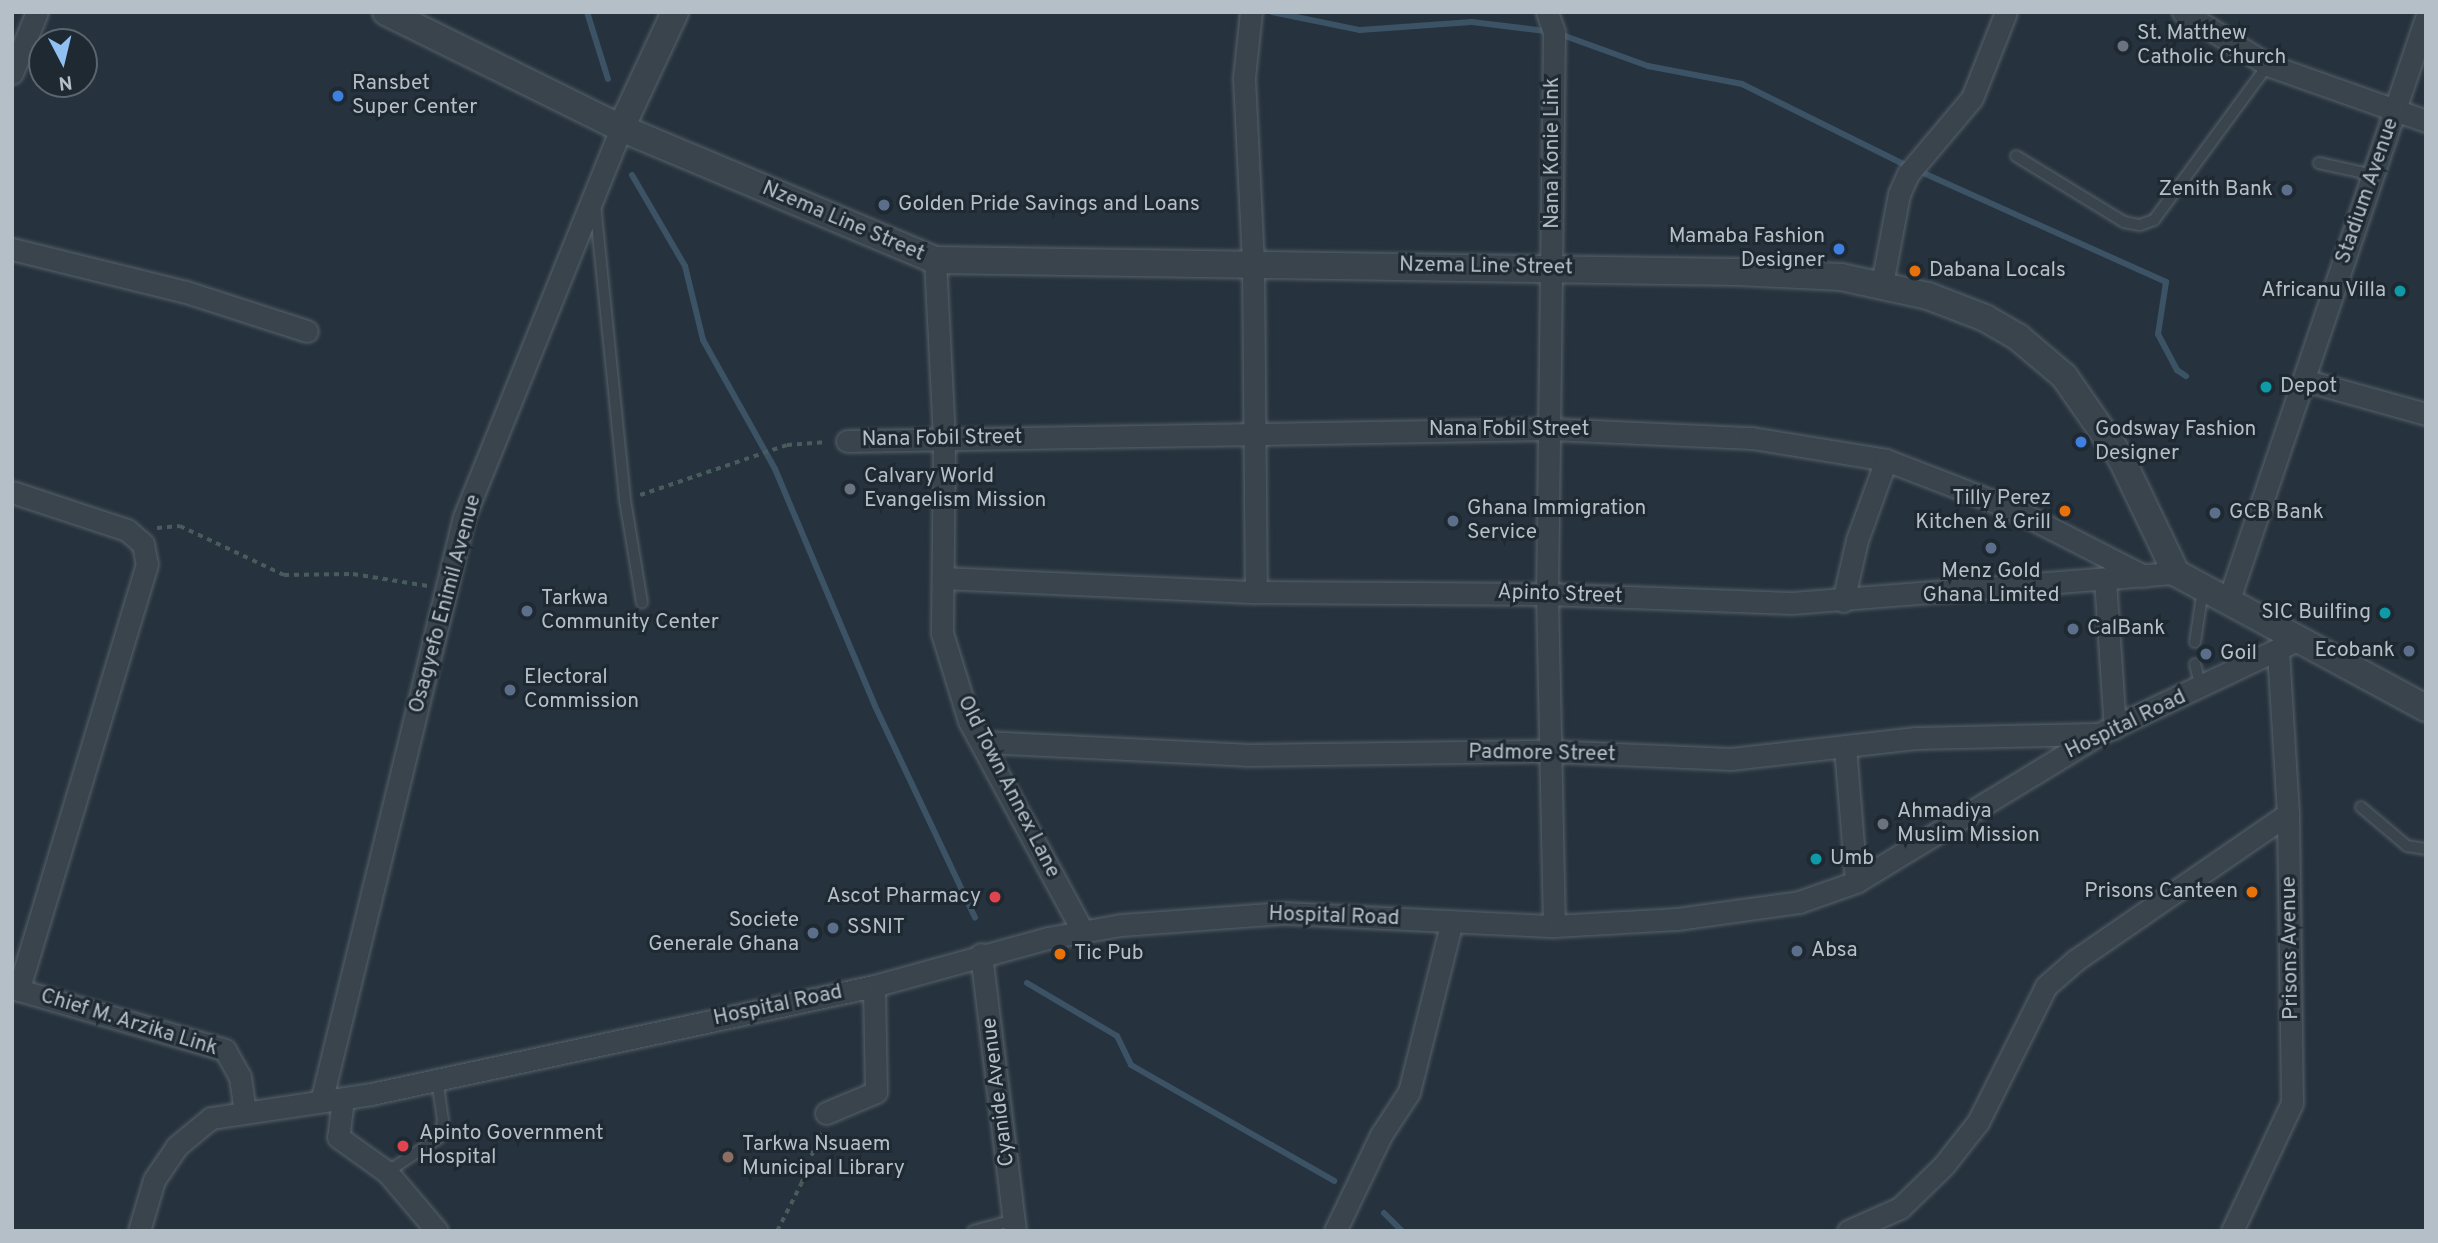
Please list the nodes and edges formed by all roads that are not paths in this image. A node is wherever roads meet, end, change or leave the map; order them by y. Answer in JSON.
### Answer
{"nodes":[{"id":1,"x":37,"y":12,"type":"edge"},
{"id":2,"x":386,"y":12,"type":"edge"},
{"id":3,"x":675,"y":12,"type":"edge"},
{"id":4,"x":1251,"y":12,"type":"edge"},
{"id":5,"x":1547,"y":12,"type":"edge"},
{"id":6,"x":2006,"y":12,"type":"edge"},
{"id":7,"x":2185,"y":13,"type":"edge"},
{"id":8,"x":2426,"y":18,"type":"edge"},
{"id":9,"x":2268,"y":65,"type":"junction"},
{"id":10,"x":12,"y":73,"type":"edge"},
{"id":11,"x":2395,"y":111,"type":"junction"},
{"id":12,"x":2426,"y":121,"type":"edge"},
{"id":13,"x":621,"y":128,"type":"junction"},
{"id":14,"x":2016,"y":156,"type":"dead end"},
{"id":15,"x":2319,"y":163,"type":"dead end"},
{"id":16,"x":2373,"y":175,"type":"junction"},
{"id":17,"x":594,"y":191,"type":"junction"},
{"id":18,"x":12,"y":249,"type":"edge"},
{"id":19,"x":935,"y":260,"type":"junction"},
{"id":20,"x":1253,"y":263,"type":"junction"},
{"id":21,"x":1552,"y":269,"type":"junction"},
{"id":22,"x":1882,"y":284,"type":"junction"},
{"id":23,"x":307,"y":331,"type":"dead end"},
{"id":24,"x":2304,"y":380,"type":"junction"},
{"id":25,"x":2426,"y":414,"type":"edge"},
{"id":26,"x":1551,"y":429,"type":"junction"},
{"id":27,"x":1251,"y":432,"type":"junction"},
{"id":28,"x":944,"y":440,"type":"junction"},
{"id":29,"x":847,"y":441,"type":"road end"},
{"id":30,"x":1886,"y":460,"type":"junction"},
{"id":31,"x":12,"y":492,"type":"edge"},
{"id":32,"x":2175,"y":573,"type":"junction"},
{"id":33,"x":2144,"y":576,"type":"junction"},
{"id":34,"x":943,"y":578,"type":"junction"},
{"id":35,"x":2105,"y":579,"type":"junction"},
{"id":36,"x":2203,"y":589,"type":"junction"},
{"id":37,"x":1256,"y":592,"type":"junction"},
{"id":38,"x":1547,"y":594,"type":"junction"},
{"id":39,"x":1843,"y":601,"type":"junction"},
{"id":40,"x":2228,"y":602,"type":"junction"},
{"id":41,"x":642,"y":603,"type":"dead end"},
{"id":42,"x":2195,"y":642,"type":"dead end"},
{"id":43,"x":2289,"y":645,"type":"junction"},
{"id":44,"x":2195,"y":664,"type":"dead end"},
{"id":45,"x":2201,"y":688,"type":"junction"},
{"id":46,"x":2426,"y":708,"type":"edge"},
{"id":47,"x":2107,"y":731,"type":"junction"},
{"id":48,"x":984,"y":742,"type":"junction"},
{"id":49,"x":1844,"y":747,"type":"junction"},
{"id":50,"x":1548,"y":751,"type":"junction"},
{"id":51,"x":2361,"y":807,"type":"dead end"},
{"id":52,"x":2288,"y":814,"type":"junction"},
{"id":53,"x":2426,"y":849,"type":"edge"},
{"id":54,"x":1856,"y":882,"type":"junction"},
{"id":55,"x":1452,"y":921,"type":"junction"},
{"id":56,"x":1554,"y":926,"type":"junction"},
{"id":57,"x":1083,"y":932,"type":"junction"},
{"id":58,"x":981,"y":954,"type":"junction"},
{"id":59,"x":874,"y":986,"type":"junction"},
{"id":60,"x":15,"y":989,"type":"edge"},
{"id":61,"x":437,"y":1080,"type":"junction"},
{"id":62,"x":321,"y":1098,"type":"junction"},
{"id":63,"x":343,"y":1099,"type":"junction"},
{"id":64,"x":245,"y":1112,"type":"junction"},
{"id":65,"x":826,"y":1113,"type":"road end"},
{"id":66,"x":387,"y":1172,"type":"junction"},
{"id":67,"x":1014,"y":1225,"type":"edge"},
{"id":68,"x":139,"y":1231,"type":"edge"},
{"id":69,"x":437,"y":1231,"type":"edge"},
{"id":70,"x":973,"y":1231,"type":"edge"},
{"id":71,"x":1335,"y":1231,"type":"edge"},
{"id":72,"x":1848,"y":1231,"type":"edge"},
{"id":73,"x":2232,"y":1231,"type":"edge"}],
"edges":[{"from":1,"to":10,"type":"street"},
{"from":2,"to":13,"type":"street","name":"Nzema Line Street"},
{"from":3,"to":13,"type":"street","name":"Osagyefo Enimil Avenue"},
{"from":4,"to":20,"type":"street"},
{"from":5,"to":21,"type":"street","name":"Nana Konie Link"},
{"from":6,"to":22,"type":"street"},
{"from":7,"to":9,"type":"street"},
{"from":8,"to":11,"type":"street","name":"Stadium Avenue"},
{"from":9,"to":11,"type":"street"},
{"from":9,"to":14,"type":"lane"},
{"from":11,"to":12,"type":"street"},
{"from":11,"to":16,"type":"street","name":"Stadium Avenue"},
{"from":13,"to":17,"type":"street","name":"Osagyefo Enimil Avenue"},
{"from":13,"to":19,"type":"street","name":"Nzema Line Street"},
{"from":15,"to":16,"type":"lane"},
{"from":16,"to":24,"type":"street","name":"Stadium Avenue"},
{"from":17,"to":41,"type":"lane"},
{"from":17,"to":62,"type":"street","name":"Osagyefo Enimil Avenue"},
{"from":18,"to":23,"type":"street"},
{"from":19,"to":20,"type":"street","name":"Nzema Line Street"},
{"from":19,"to":28,"type":"street","name":"Old Town Annex Lane"},
{"from":20,"to":21,"type":"street","name":"Nzema Line Street"},
{"from":20,"to":27,"type":"street"},
{"from":21,"to":22,"type":"street","name":"Nzema Line Street"},
{"from":21,"to":26,"type":"street","name":"Nana Konie Link"},
{"from":22,"to":32,"type":"street","name":"Nzema Line Street"},
{"from":24,"to":25,"type":"street"},
{"from":24,"to":40,"type":"street","name":"Stadium Avenue"},
{"from":26,"to":27,"type":"street","name":"Nana Fobil Street"},
{"from":26,"to":30,"type":"street","name":"Nana Fobil Street"},
{"from":26,"to":38,"type":"street","name":"Nana Konie Link"},
{"from":27,"to":28,"type":"street","name":"Nana Fobil Street"},
{"from":27,"to":37,"type":"street"},
{"from":28,"to":29,"type":"street","name":"Nana Fobil Street"},
{"from":28,"to":34,"type":"street","name":"Old Town Annex Lane"},
{"from":30,"to":33,"type":"street","name":"Nana Fobil Street"},
{"from":30,"to":39,"type":"street"},
{"from":31,"to":60,"type":"street"},
{"from":32,"to":33,"type":"street","name":"Apinto Street"},
{"from":32,"to":36,"type":"street"},
{"from":33,"to":35,"type":"street","name":"Apinto Street"},
{"from":34,"to":37,"type":"street","name":"Apinto Street"},
{"from":34,"to":48,"type":"street","name":"Old Town Annex Lane"},
{"from":35,"to":39,"type":"street","name":"Apinto Street"},
{"from":35,"to":47,"type":"street"},
{"from":36,"to":40,"type":"street"},
{"from":36,"to":42,"type":"lane"},
{"from":37,"to":38,"type":"street","name":"Apinto Street"},
{"from":38,"to":39,"type":"street","name":"Apinto Street"},
{"from":38,"to":50,"type":"street","name":"Nana Konie Link"},
{"from":40,"to":43,"type":"street"},
{"from":43,"to":45,"type":"street","name":"Hospital Road"},
{"from":43,"to":46,"type":"street"},
{"from":43,"to":52,"type":"street","name":"Prisons Avenue"},
{"from":44,"to":45,"type":"lane"},
{"from":45,"to":47,"type":"street","name":"Hospital Road"},
{"from":47,"to":49,"type":"street","name":"Padmore Street"},
{"from":47,"to":54,"type":"street","name":"Hospital Road"},
{"from":48,"to":50,"type":"street","name":"Padmore Street"},
{"from":48,"to":57,"type":"street","name":"Old Town Annex Lane"},
{"from":49,"to":50,"type":"street","name":"Padmore Street"},
{"from":49,"to":54,"type":"street"},
{"from":50,"to":56,"type":"street","name":"Nana Konie Link"},
{"from":51,"to":53,"type":"lane"},
{"from":52,"to":72,"type":"street"},
{"from":52,"to":73,"type":"street","name":"Prisons Avenue"},
{"from":54,"to":56,"type":"street","name":"Hospital Road"},
{"from":55,"to":56,"type":"street","name":"Hospital Road"},
{"from":55,"to":57,"type":"street","name":"Hospital Road"},
{"from":55,"to":71,"type":"street"},
{"from":57,"to":58,"type":"street","name":"Hospital Road"},
{"from":58,"to":59,"type":"street","name":"Hospital Road"},
{"from":58,"to":67,"type":"street","name":"Cyanide Avenue"},
{"from":59,"to":61,"type":"street","name":"Hospital Road"},
{"from":59,"to":65,"type":"street"},
{"from":60,"to":64,"type":"street","name":"Chief M. Arzika Link"},
{"from":61,"to":63,"type":"street","name":"Hospital Road"},
{"from":61,"to":66,"type":"lane"},
{"from":62,"to":63,"type":"street","name":"Hospital Road"},
{"from":62,"to":64,"type":"street","name":"Hospital Road"},
{"from":63,"to":66,"type":"street"},
{"from":64,"to":68,"type":"street","name":"Hospital Road"},
{"from":66,"to":69,"type":"street"},
{"from":67,"to":70,"type":"lane"}]}
